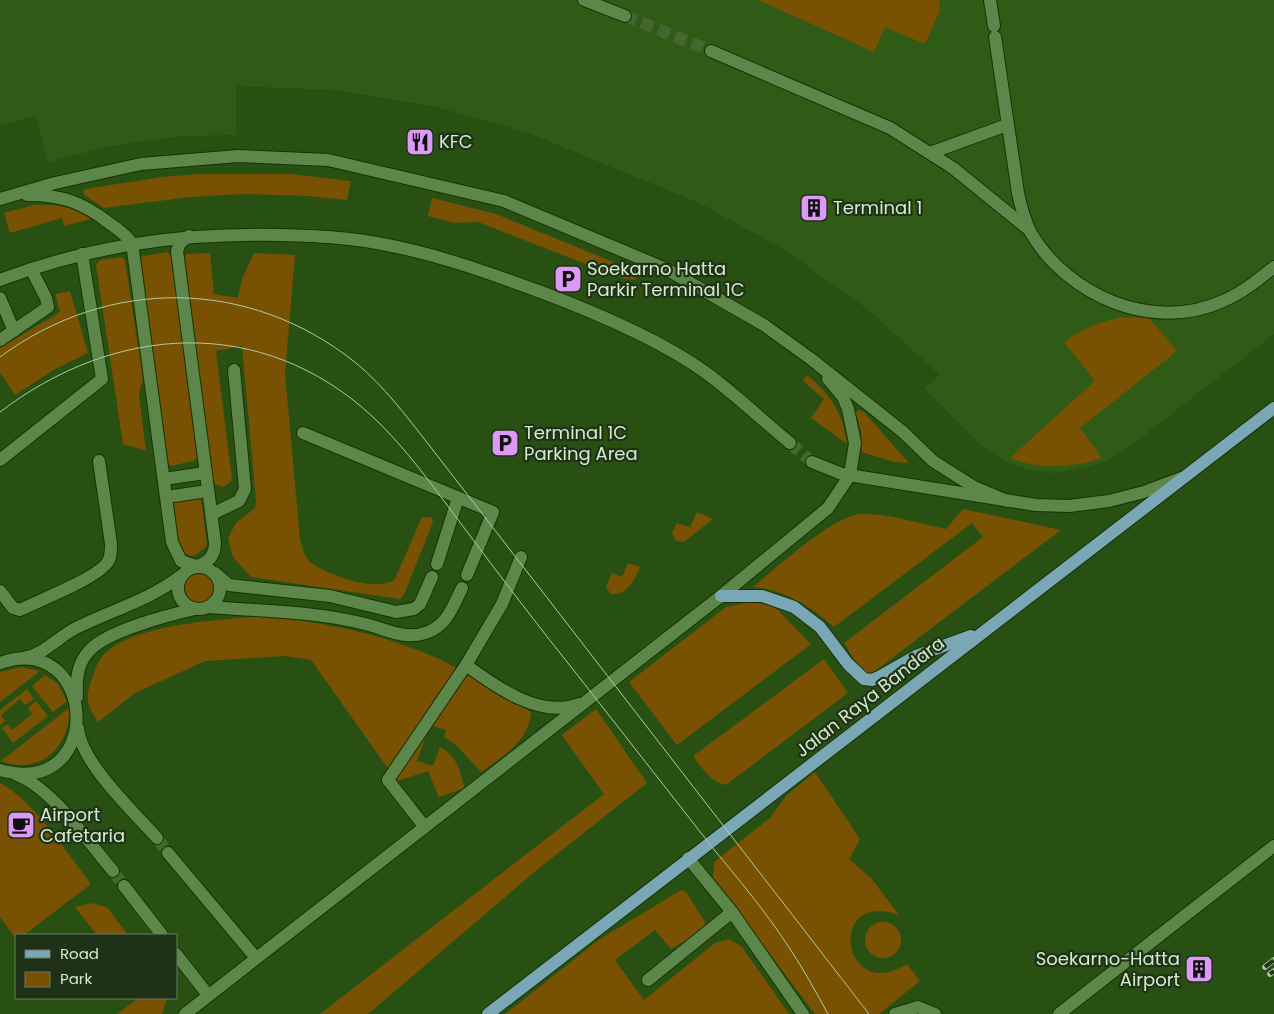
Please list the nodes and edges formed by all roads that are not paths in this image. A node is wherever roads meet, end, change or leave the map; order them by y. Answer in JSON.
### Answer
{"nodes":[{"id":1,"x":584,"y":0,"type":"edge"},
{"id":2,"x":990,"y":0,"type":"edge"},
{"id":3,"x":625,"y":16,"type":"tunnel mouth"},
{"id":4,"x":710,"y":51,"type":"tunnel mouth"},
{"id":5,"x":1007,"y":125,"type":"junction"},
{"id":6,"x":930,"y":153,"type":"junction"},
{"id":7,"x":0,"y":199,"type":"edge"},
{"id":8,"x":1031,"y":232,"type":"junction"},
{"id":9,"x":189,"y":236,"type":"junction"},
{"id":10,"x":132,"y":243,"type":"junction"},
{"id":11,"x":82,"y":254,"type":"junction"},
{"id":12,"x":1274,"y":267,"type":"edge"},
{"id":13,"x":31,"y":269,"type":"junction"},
{"id":14,"x":0,"y":280,"type":"edge"},
{"id":15,"x":0,"y":298,"type":"edge"},
{"id":16,"x":14,"y":331,"type":"junction"},
{"id":17,"x":0,"y":340,"type":"edge"},
{"id":18,"x":811,"y":359,"type":"junction"},
{"id":19,"x":234,"y":370,"type":"dead end"},
{"id":20,"x":1274,"y":408,"type":"edge"},
{"id":21,"x":303,"y":433,"type":"dead end"},
{"id":22,"x":790,"y":443,"type":"tunnel mouth"},
{"id":23,"x":1,"y":456,"type":"edge"},
{"id":24,"x":99,"y":461,"type":"dead end"},
{"id":25,"x":812,"y":462,"type":"tunnel mouth"},
{"id":26,"x":205,"y":473,"type":"junction"},
{"id":27,"x":850,"y":475,"type":"junction"},
{"id":28,"x":1187,"y":476,"type":"junction"},
{"id":29,"x":164,"y":479,"type":"junction"},
{"id":30,"x":207,"y":491,"type":"junction"},
{"id":31,"x":167,"y":497,"type":"junction"},
{"id":32,"x":458,"y":498,"type":"junction"},
{"id":33,"x":1007,"y":501,"type":"junction"},
{"id":34,"x":212,"y":514,"type":"junction"},
{"id":35,"x":521,"y":558,"type":"dead end"},
{"id":36,"x":438,"y":564,"type":"dead end"},
{"id":37,"x":196,"y":566,"type":"junction"},
{"id":38,"x":215,"y":573,"type":"junction"},
{"id":39,"x":182,"y":575,"type":"junction"},
{"id":40,"x":468,"y":575,"type":"dead end"},
{"id":41,"x":432,"y":577,"type":"dead end"},
{"id":42,"x":462,"y":588,"type":"dead end"},
{"id":43,"x":0,"y":591,"type":"edge"},
{"id":44,"x":721,"y":596,"type":"junction"},
{"id":45,"x":208,"y":607,"type":"junction"},
{"id":46,"x":195,"y":609,"type":"junction"},
{"id":47,"x":983,"y":632,"type":"junction"},
{"id":48,"x":0,"y":656,"type":"edge"},
{"id":49,"x":20,"y":659,"type":"junction"},
{"id":50,"x":0,"y":663,"type":"edge"},
{"id":51,"x":466,"y":666,"type":"junction"},
{"id":52,"x":586,"y":702,"type":"junction"},
{"id":53,"x":77,"y":705,"type":"junction"},
{"id":54,"x":78,"y":723,"type":"junction"},
{"id":55,"x":0,"y":770,"type":"edge"},
{"id":56,"x":13,"y":774,"type":"junction"},
{"id":57,"x":424,"y":826,"type":"junction"},
{"id":58,"x":157,"y":838,"type":"tunnel mouth"},
{"id":59,"x":1274,"y":846,"type":"edge"},
{"id":60,"x":168,"y":852,"type":"tunnel mouth"},
{"id":61,"x":688,"y":858,"type":"junction"},
{"id":62,"x":113,"y":871,"type":"tunnel mouth"},
{"id":63,"x":124,"y":886,"type":"tunnel mouth"},
{"id":64,"x":732,"y":912,"type":"junction"},
{"id":65,"x":161,"y":934,"type":"edge"},
{"id":66,"x":178,"y":957,"type":"edge"},
{"id":67,"x":256,"y":958,"type":"junction"},
{"id":68,"x":648,"y":980,"type":"dead end"},
{"id":69,"x":208,"y":995,"type":"junction"},
{"id":70,"x":185,"y":1014,"type":"edge"},
{"id":71,"x":488,"y":1014,"type":"edge"},
{"id":72,"x":803,"y":1014,"type":"edge"},
{"id":73,"x":895,"y":1014,"type":"edge"},
{"id":74,"x":935,"y":1014,"type":"edge"},
{"id":75,"x":1058,"y":1014,"type":"edge"}],
"edges":[{"from":1,"to":3,"type":"street"},
{"from":2,"to":5,"type":"street"},
{"from":4,"to":6,"type":"street"},
{"from":5,"to":6,"type":"street"},
{"from":5,"to":8,"type":"street"},
{"from":6,"to":8,"type":"street"},
{"from":7,"to":10,"type":"street"},
{"from":7,"to":18,"type":"street"},
{"from":8,"to":12,"type":"street"},
{"from":9,"to":10,"type":"street"},
{"from":9,"to":22,"type":"street"},
{"from":9,"to":26,"type":"street"},
{"from":10,"to":11,"type":"street"},
{"from":10,"to":29,"type":"street"},
{"from":11,"to":13,"type":"street"},
{"from":11,"to":23,"type":"street"},
{"from":13,"to":14,"type":"street"},
{"from":13,"to":16,"type":"street"},
{"from":15,"to":16,"type":"street"},
{"from":16,"to":17,"type":"street"},
{"from":18,"to":27,"type":"street"},
{"from":18,"to":33,"type":"street"},
{"from":19,"to":34,"type":"street"},
{"from":20,"to":28,"type":"main road","name":"Jalan Raya Bandara"},
{"from":21,"to":32,"type":"street"},
{"from":24,"to":43,"type":"street"},
{"from":25,"to":27,"type":"street"},
{"from":26,"to":29,"type":"street"},
{"from":26,"to":30,"type":"street"},
{"from":27,"to":33,"type":"street"},
{"from":27,"to":44,"type":"street"},
{"from":28,"to":33,"type":"street"},
{"from":28,"to":47,"type":"main road","name":"Jalan Raya Bandara"},
{"from":29,"to":31,"type":"street"},
{"from":30,"to":31,"type":"street"},
{"from":30,"to":34,"type":"street"},
{"from":31,"to":37,"type":"street"},
{"from":32,"to":36,"type":"street"},
{"from":32,"to":40,"type":"street"},
{"from":34,"to":37,"type":"street"},
{"from":35,"to":51,"type":"street"},
{"from":37,"to":38,"type":"street"},
{"from":37,"to":39,"type":"street"},
{"from":38,"to":41,"type":"street"},
{"from":38,"to":45,"type":"street"},
{"from":39,"to":46,"type":"street"},
{"from":39,"to":49,"type":"street"},
{"from":42,"to":45,"type":"street"},
{"from":44,"to":47,"type":"main road"},
{"from":44,"to":52,"type":"street"},
{"from":45,"to":46,"type":"street"},
{"from":46,"to":53,"type":"street"},
{"from":47,"to":61,"type":"main road","name":"Jalan Raya Bandara"},
{"from":48,"to":49,"type":"street"},
{"from":49,"to":50,"type":"street"},
{"from":49,"to":53,"type":"street"},
{"from":51,"to":52,"type":"street"},
{"from":51,"to":57,"type":"street"},
{"from":52,"to":57,"type":"street"},
{"from":53,"to":54,"type":"street"},
{"from":54,"to":56,"type":"street"},
{"from":54,"to":58,"type":"street"},
{"from":55,"to":56,"type":"street"},
{"from":56,"to":62,"type":"street"},
{"from":57,"to":67,"type":"street"},
{"from":59,"to":75,"type":"street"},
{"from":60,"to":67,"type":"street"},
{"from":61,"to":64,"type":"street"},
{"from":61,"to":71,"type":"main road","name":"Jalan Raya Bandara"},
{"from":63,"to":65,"type":"street"},
{"from":64,"to":68,"type":"street"},
{"from":64,"to":72,"type":"street"},
{"from":66,"to":69,"type":"street"},
{"from":67,"to":69,"type":"street"},
{"from":69,"to":70,"type":"street"},
{"from":73,"to":74,"type":"street"}]}
